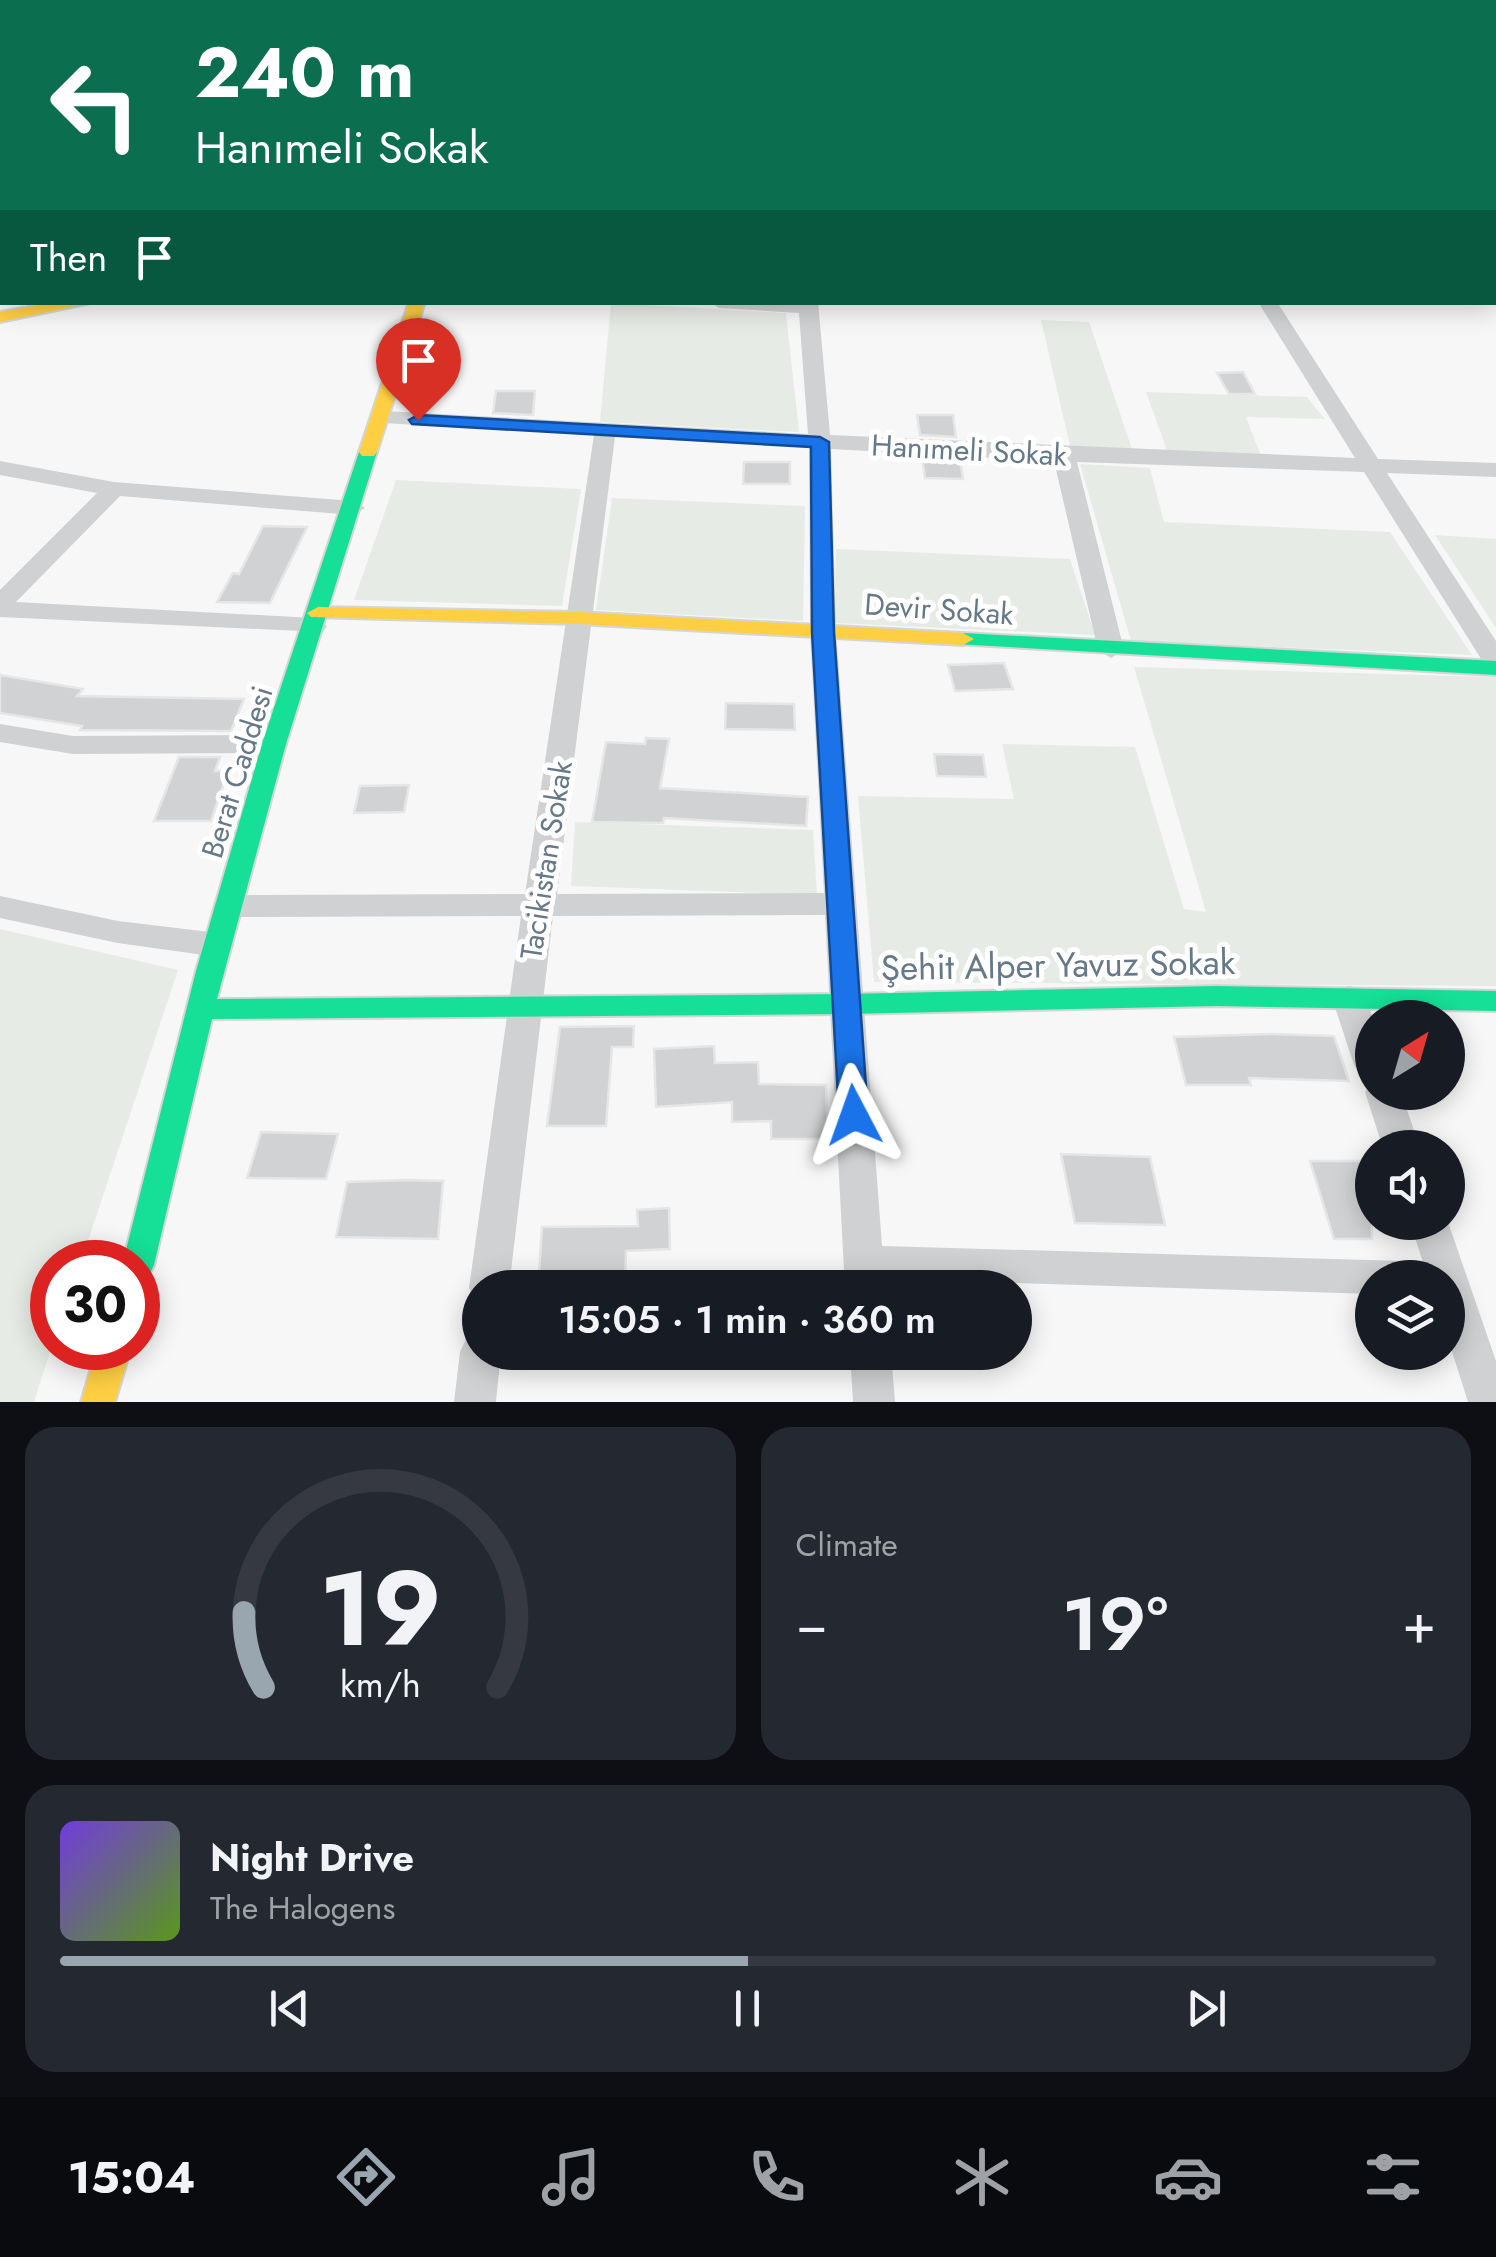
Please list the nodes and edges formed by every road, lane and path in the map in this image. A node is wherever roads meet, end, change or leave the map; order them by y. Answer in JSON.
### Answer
{"nodes":[{"id":1,"x":68,"y":305,"type":"edge"},
{"id":2,"x":416,"y":305,"type":"edge"},
{"id":3,"x":809,"y":305,"type":"edge"},
{"id":4,"x":1269,"y":305,"type":"edge"},
{"id":5,"x":0,"y":316,"type":"edge"},
{"id":6,"x":383,"y":418,"type":"junction"},
{"id":7,"x":605,"y":432,"type":"junction"},
{"id":8,"x":820,"y":442,"type":"junction"},
{"id":9,"x":1064,"y":455,"type":"junction"},
{"id":10,"x":0,"y":468,"type":"edge"},
{"id":11,"x":1375,"y":468,"type":"junction"},
{"id":12,"x":1496,"y":470,"type":"edge"},
{"id":13,"x":114,"y":489,"type":"junction"},
{"id":14,"x":353,"y":508,"type":"junction"},
{"id":15,"x":0,"y":607,"type":"edge"},
{"id":16,"x":578,"y":618,"type":"junction"},
{"id":17,"x":316,"y":620,"type":"junction"},
{"id":18,"x":823,"y":632,"type":"junction"},
{"id":19,"x":1111,"y":650,"type":"junction"},
{"id":20,"x":1496,"y":665,"type":"edge"},
{"id":21,"x":0,"y":733,"type":"edge"},
{"id":22,"x":274,"y":744,"type":"junction"},
{"id":23,"x":538,"y":904,"type":"junction"},
{"id":24,"x":840,"y":904,"type":"junction"},
{"id":25,"x":228,"y":906,"type":"junction"},
{"id":26,"x":0,"y":907,"type":"edge"},
{"id":27,"x":218,"y":945,"type":"junction"},
{"id":28,"x":1348,"y":998,"type":"junction"},
{"id":29,"x":1496,"y":1001,"type":"edge"},
{"id":30,"x":524,"y":1004,"type":"junction"},
{"id":31,"x":846,"y":1004,"type":"junction"},
{"id":32,"x":201,"y":1009,"type":"junction"},
{"id":33,"x":1355,"y":1017,"type":"edge"},
{"id":34,"x":144,"y":1240,"type":"edge"},
{"id":35,"x":491,"y":1270,"type":"edge"},
{"id":36,"x":864,"y":1270,"type":"edge"},
{"id":37,"x":1032,"y":1276,"type":"edge"},
{"id":38,"x":1355,"y":1278,"type":"edge"},
{"id":39,"x":1465,"y":1328,"type":"edge"},
{"id":40,"x":107,"y":1370,"type":"edge"},
{"id":41,"x":479,"y":1370,"type":"edge"},
{"id":42,"x":871,"y":1370,"type":"edge"},
{"id":43,"x":98,"y":1402,"type":"edge"},
{"id":44,"x":475,"y":1402,"type":"edge"},
{"id":45,"x":874,"y":1402,"type":"edge"},
{"id":46,"x":1489,"y":1402,"type":"edge"}],
"edges":[{"from":1,"to":5,"type":"street"},
{"from":2,"to":6,"type":"street","name":"Berat Caddesi"},
{"from":3,"to":8,"type":"street"},
{"from":4,"to":11,"type":"street"},
{"from":6,"to":7,"type":"street","name":"Hanımeli Sokak"},
{"from":6,"to":14,"type":"street","name":"Berat Caddesi"},
{"from":7,"to":8,"type":"street","name":"Hanımeli Sokak"},
{"from":7,"to":16,"type":"street","name":"Tacikistan Sokak"},
{"from":8,"to":9,"type":"street","name":"Hanımeli Sokak"},
{"from":8,"to":18,"type":"street"},
{"from":9,"to":11,"type":"street","name":"Hanımeli Sokak"},
{"from":9,"to":19,"type":"street"},
{"from":10,"to":13,"type":"street"},
{"from":11,"to":12,"type":"street","name":"Hanımeli Sokak"},
{"from":11,"to":20,"type":"street"},
{"from":13,"to":14,"type":"street"},
{"from":13,"to":15,"type":"street"},
{"from":14,"to":17,"type":"street","name":"Berat Caddesi"},
{"from":15,"to":17,"type":"street"},
{"from":16,"to":17,"type":"street","name":"Devir Sokak"},
{"from":16,"to":18,"type":"street","name":"Devir Sokak"},
{"from":16,"to":23,"type":"street","name":"Tacikistan Sokak"},
{"from":17,"to":22,"type":"street","name":"Berat Caddesi"},
{"from":18,"to":19,"type":"street","name":"Devir Sokak"},
{"from":18,"to":24,"type":"street"},
{"from":19,"to":20,"type":"street","name":"Devir Sokak"},
{"from":21,"to":22,"type":"street"},
{"from":22,"to":25,"type":"street","name":"Berat Caddesi"},
{"from":23,"to":24,"type":"street"},
{"from":23,"to":25,"type":"street"},
{"from":23,"to":30,"type":"street","name":"Tacikistan Sokak"},
{"from":24,"to":31,"type":"street"},
{"from":25,"to":27,"type":"street","name":"Berat Caddesi"},
{"from":26,"to":27,"type":"street"},
{"from":27,"to":32,"type":"street","name":"Berat Caddesi"},
{"from":28,"to":29,"type":"street","name":"Şehit Alper Yavuz Sokak"},
{"from":28,"to":31,"type":"street","name":"Şehit Alper Yavuz Sokak"},
{"from":28,"to":33,"type":"street"},
{"from":30,"to":31,"type":"street","name":"Şehit Alper Yavuz Sokak"},
{"from":30,"to":32,"type":"street","name":"Şehit Alper Yavuz Sokak"},
{"from":30,"to":35,"type":"street","name":"Tacikistan Sokak"},
{"from":31,"to":36,"type":"street"},
{"from":32,"to":34,"type":"street","name":"Berat Caddesi"},
{"from":37,"to":38,"type":"street"},
{"from":39,"to":46,"type":"street"},
{"from":40,"to":43,"type":"street"},
{"from":41,"to":44,"type":"street"},
{"from":42,"to":45,"type":"street"}]}
